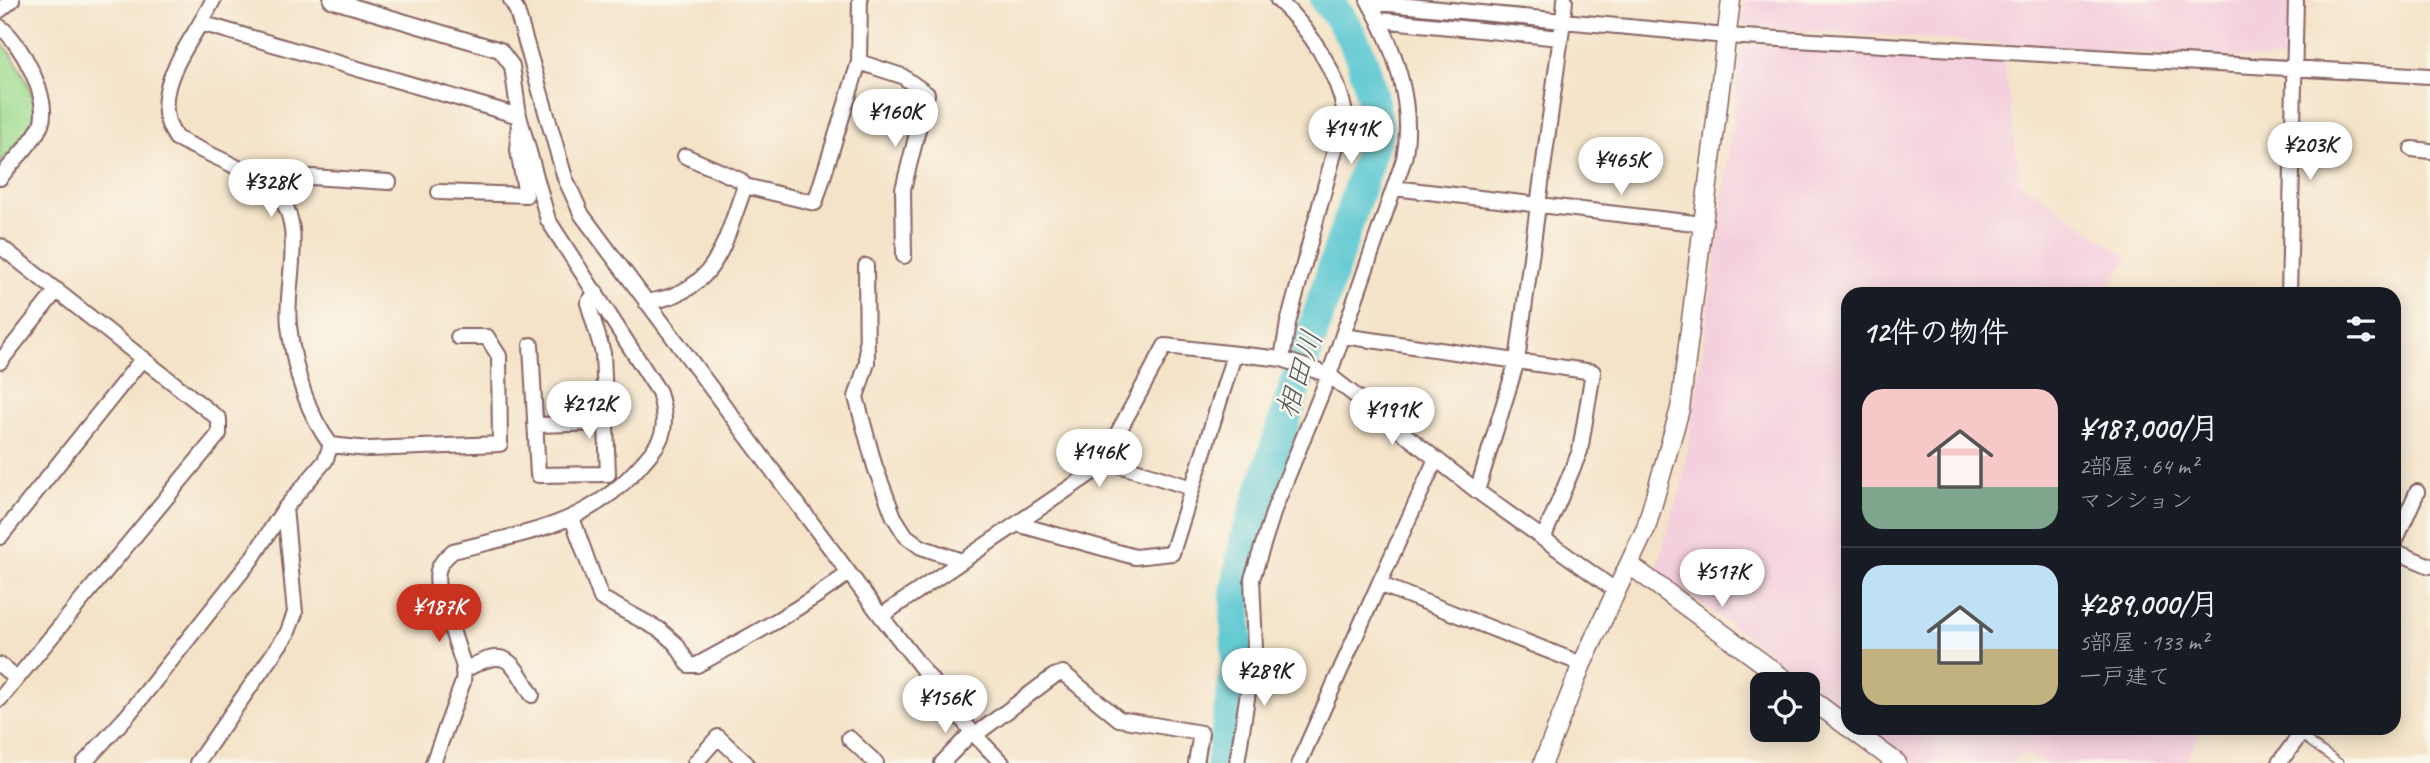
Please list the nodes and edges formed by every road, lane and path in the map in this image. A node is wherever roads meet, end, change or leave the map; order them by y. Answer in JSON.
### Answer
{"nodes":[{"id":1,"x":12,"y":0,"type":"edge"},
{"id":2,"x":213,"y":0,"type":"edge"},
{"id":3,"x":331,"y":0,"type":"edge"},
{"id":4,"x":511,"y":0,"type":"edge"},
{"id":5,"x":860,"y":0,"type":"edge"},
{"id":6,"x":1278,"y":0,"type":"edge"},
{"id":7,"x":1565,"y":0,"type":"edge"},
{"id":8,"x":1731,"y":0,"type":"edge"},
{"id":9,"x":2296,"y":0,"type":"edge"},
{"id":10,"x":1369,"y":1,"type":"edge"},
{"id":11,"x":0,"y":10,"type":"edge"},
{"id":12,"x":1380,"y":20,"type":"junction"},
{"id":13,"x":1563,"y":21,"type":"junction"},
{"id":14,"x":201,"y":23,"type":"junction"},
{"id":15,"x":0,"y":27,"type":"edge"},
{"id":16,"x":1726,"y":36,"type":"junction"},
{"id":17,"x":1560,"y":38,"type":"junction"},
{"id":18,"x":859,"y":62,"type":"junction"},
{"id":19,"x":2294,"y":68,"type":"junction"},
{"id":20,"x":2430,"y":76,"type":"edge"},
{"id":21,"x":519,"y":117,"type":"junction"},
{"id":22,"x":2412,"y":149,"type":"dead end"},
{"id":23,"x":2430,"y":151,"type":"edge"},
{"id":24,"x":685,"y":156,"type":"dead end"},
{"id":25,"x":0,"y":178,"type":"edge"},
{"id":26,"x":389,"y":182,"type":"dead end"},
{"id":27,"x":745,"y":187,"type":"junction"},
{"id":28,"x":268,"y":188,"type":"junction"},
{"id":29,"x":1394,"y":188,"type":"junction"},
{"id":30,"x":439,"y":192,"type":"dead end"},
{"id":31,"x":1536,"y":205,"type":"junction"},
{"id":32,"x":1703,"y":224,"type":"junction"},
{"id":33,"x":0,"y":246,"type":"edge"},
{"id":34,"x":904,"y":256,"type":"dead end"},
{"id":35,"x":866,"y":266,"type":"dead end"},
{"id":36,"x":2289,"y":287,"type":"edge"},
{"id":37,"x":57,"y":290,"type":"junction"},
{"id":38,"x":596,"y":292,"type":"junction"},
{"id":39,"x":646,"y":302,"type":"junction"},
{"id":40,"x":1343,"y":335,"type":"junction"},
{"id":41,"x":458,"y":337,"type":"dead end"},
{"id":42,"x":531,"y":345,"type":"dead end"},
{"id":43,"x":1234,"y":355,"type":"junction"},
{"id":44,"x":143,"y":358,"type":"junction"},
{"id":45,"x":1282,"y":359,"type":"junction"},
{"id":46,"x":1517,"y":361,"type":"junction"},
{"id":47,"x":0,"y":362,"type":"edge"},
{"id":48,"x":1329,"y":375,"type":"junction"},
{"id":49,"x":606,"y":423,"type":"junction"},
{"id":50,"x":536,"y":425,"type":"junction"},
{"id":51,"x":331,"y":445,"type":"junction"},
{"id":52,"x":1436,"y":459,"type":"junction"},
{"id":53,"x":1103,"y":460,"type":"junction"},
{"id":54,"x":1192,"y":488,"type":"junction"},
{"id":55,"x":1477,"y":491,"type":"junction"},
{"id":56,"x":2417,"y":492,"type":"dead end"},
{"id":57,"x":285,"y":508,"type":"junction"},
{"id":58,"x":572,"y":518,"type":"junction"},
{"id":59,"x":1017,"y":524,"type":"junction"},
{"id":60,"x":2401,"y":528,"type":"edge"},
{"id":61,"x":0,"y":537,"type":"edge"},
{"id":62,"x":1543,"y":539,"type":"junction"},
{"id":63,"x":2401,"y":554,"type":"edge"},
{"id":64,"x":962,"y":561,"type":"junction"},
{"id":65,"x":1630,"y":565,"type":"junction"},
{"id":66,"x":2430,"y":566,"type":"edge"},
{"id":67,"x":849,"y":573,"type":"junction"},
{"id":68,"x":1379,"y":584,"type":"junction"},
{"id":69,"x":1615,"y":590,"type":"junction"},
{"id":70,"x":881,"y":616,"type":"junction"},
{"id":71,"x":1582,"y":664,"type":"junction"},
{"id":72,"x":0,"y":665,"type":"edge"},
{"id":73,"x":463,"y":671,"type":"junction"},
{"id":74,"x":1775,"y":672,"type":"edge"},
{"id":75,"x":16,"y":678,"type":"junction"},
{"id":76,"x":532,"y":695,"type":"dead end"},
{"id":77,"x":0,"y":699,"type":"edge"},
{"id":78,"x":1820,"y":706,"type":"edge"},
{"id":79,"x":1841,"y":721,"type":"edge"},
{"id":80,"x":974,"y":733,"type":"junction"},
{"id":81,"x":1860,"y":735,"type":"edge"},
{"id":82,"x":2300,"y":736,"type":"joint"},
{"id":83,"x":849,"y":738,"type":"dead end"},
{"id":84,"x":84,"y":763,"type":"edge"},
{"id":85,"x":197,"y":763,"type":"edge"},
{"id":86,"x":433,"y":763,"type":"edge"},
{"id":87,"x":695,"y":763,"type":"edge"},
{"id":88,"x":746,"y":763,"type":"edge"},
{"id":89,"x":876,"y":763,"type":"edge"},
{"id":90,"x":942,"y":763,"type":"edge"},
{"id":91,"x":1002,"y":763,"type":"edge"},
{"id":92,"x":1196,"y":763,"type":"edge"},
{"id":93,"x":1237,"y":763,"type":"edge"},
{"id":94,"x":1299,"y":763,"type":"edge"},
{"id":95,"x":1542,"y":763,"type":"edge"},
{"id":96,"x":1897,"y":763,"type":"edge"},
{"id":97,"x":2279,"y":763,"type":"edge"},
{"id":98,"x":2339,"y":763,"type":"edge"}],
"edges":[{"from":1,"to":11,"type":"street"},
{"from":2,"to":14,"type":"street"},
{"from":3,"to":21,"type":"street"},
{"from":4,"to":39,"type":"street"},
{"from":5,"to":18,"type":"street"},
{"from":6,"to":45,"type":"street"},
{"from":7,"to":13,"type":"street"},
{"from":8,"to":16,"type":"street"},
{"from":9,"to":19,"type":"street"},
{"from":10,"to":12,"type":"street"},
{"from":10,"to":13,"type":"street"},
{"from":12,"to":17,"type":"street"},
{"from":12,"to":29,"type":"street"},
{"from":13,"to":16,"type":"street"},
{"from":13,"to":17,"type":"street"},
{"from":14,"to":21,"type":"street"},
{"from":14,"to":28,"type":"street"},
{"from":15,"to":25,"type":"street"},
{"from":16,"to":19,"type":"street"},
{"from":16,"to":32,"type":"street"},
{"from":17,"to":31,"type":"street"},
{"from":18,"to":27,"type":"street"},
{"from":18,"to":34,"type":"street"},
{"from":19,"to":20,"type":"street"},
{"from":19,"to":36,"type":"street"},
{"from":21,"to":30,"type":"street"},
{"from":21,"to":38,"type":"street"},
{"from":22,"to":23,"type":"street"},
{"from":24,"to":27,"type":"street"},
{"from":26,"to":28,"type":"street"},
{"from":27,"to":39,"type":"street"},
{"from":28,"to":51,"type":"street"},
{"from":29,"to":31,"type":"street"},
{"from":29,"to":40,"type":"street"},
{"from":31,"to":32,"type":"street"},
{"from":31,"to":46,"type":"street"},
{"from":32,"to":65,"type":"street"},
{"from":33,"to":37,"type":"street"},
{"from":35,"to":64,"type":"street"},
{"from":37,"to":44,"type":"street"},
{"from":37,"to":47,"type":"street"},
{"from":38,"to":49,"type":"street"},
{"from":38,"to":58,"type":"street"},
{"from":39,"to":67,"type":"street"},
{"from":40,"to":46,"type":"street"},
{"from":40,"to":48,"type":"street"},
{"from":41,"to":51,"type":"street"},
{"from":42,"to":50,"type":"street"},
{"from":43,"to":45,"type":"street"},
{"from":43,"to":53,"type":"street"},
{"from":43,"to":54,"type":"street"},
{"from":44,"to":61,"type":"street"},
{"from":44,"to":75,"type":"street"},
{"from":45,"to":48,"type":"street"},
{"from":46,"to":55,"type":"street"},
{"from":46,"to":62,"type":"street"},
{"from":48,"to":52,"type":"street"},
{"from":48,"to":93,"type":"street"},
{"from":49,"to":50,"type":"street"},
{"from":49,"to":50,"type":"street"},
{"from":51,"to":57,"type":"street"},
{"from":52,"to":55,"type":"street"},
{"from":52,"to":68,"type":"street"},
{"from":53,"to":54,"type":"street"},
{"from":53,"to":59,"type":"street"},
{"from":54,"to":59,"type":"street"},
{"from":55,"to":62,"type":"street"},
{"from":56,"to":60,"type":"street"},
{"from":57,"to":84,"type":"street"},
{"from":57,"to":85,"type":"street"},
{"from":58,"to":67,"type":"street"},
{"from":58,"to":73,"type":"street"},
{"from":59,"to":64,"type":"street"},
{"from":62,"to":69,"type":"street"},
{"from":63,"to":66,"type":"street"},
{"from":64,"to":70,"type":"street"},
{"from":65,"to":69,"type":"street"},
{"from":65,"to":74,"type":"street"},
{"from":67,"to":70,"type":"street"},
{"from":68,"to":71,"type":"street"},
{"from":68,"to":94,"type":"street"},
{"from":69,"to":71,"type":"street"},
{"from":70,"to":80,"type":"street"},
{"from":71,"to":95,"type":"street"},
{"from":72,"to":75,"type":"street"},
{"from":73,"to":76,"type":"street"},
{"from":73,"to":86,"type":"street"},
{"from":75,"to":77,"type":"street"},
{"from":78,"to":79,"type":"street"},
{"from":80,"to":90,"type":"street"},
{"from":80,"to":91,"type":"street"},
{"from":80,"to":92,"type":"street"},
{"from":81,"to":96,"type":"street"},
{"from":82,"to":97,"type":"street"},
{"from":82,"to":98,"type":"lane"},
{"from":83,"to":89,"type":"street"},
{"from":87,"to":88,"type":"street"}]}
